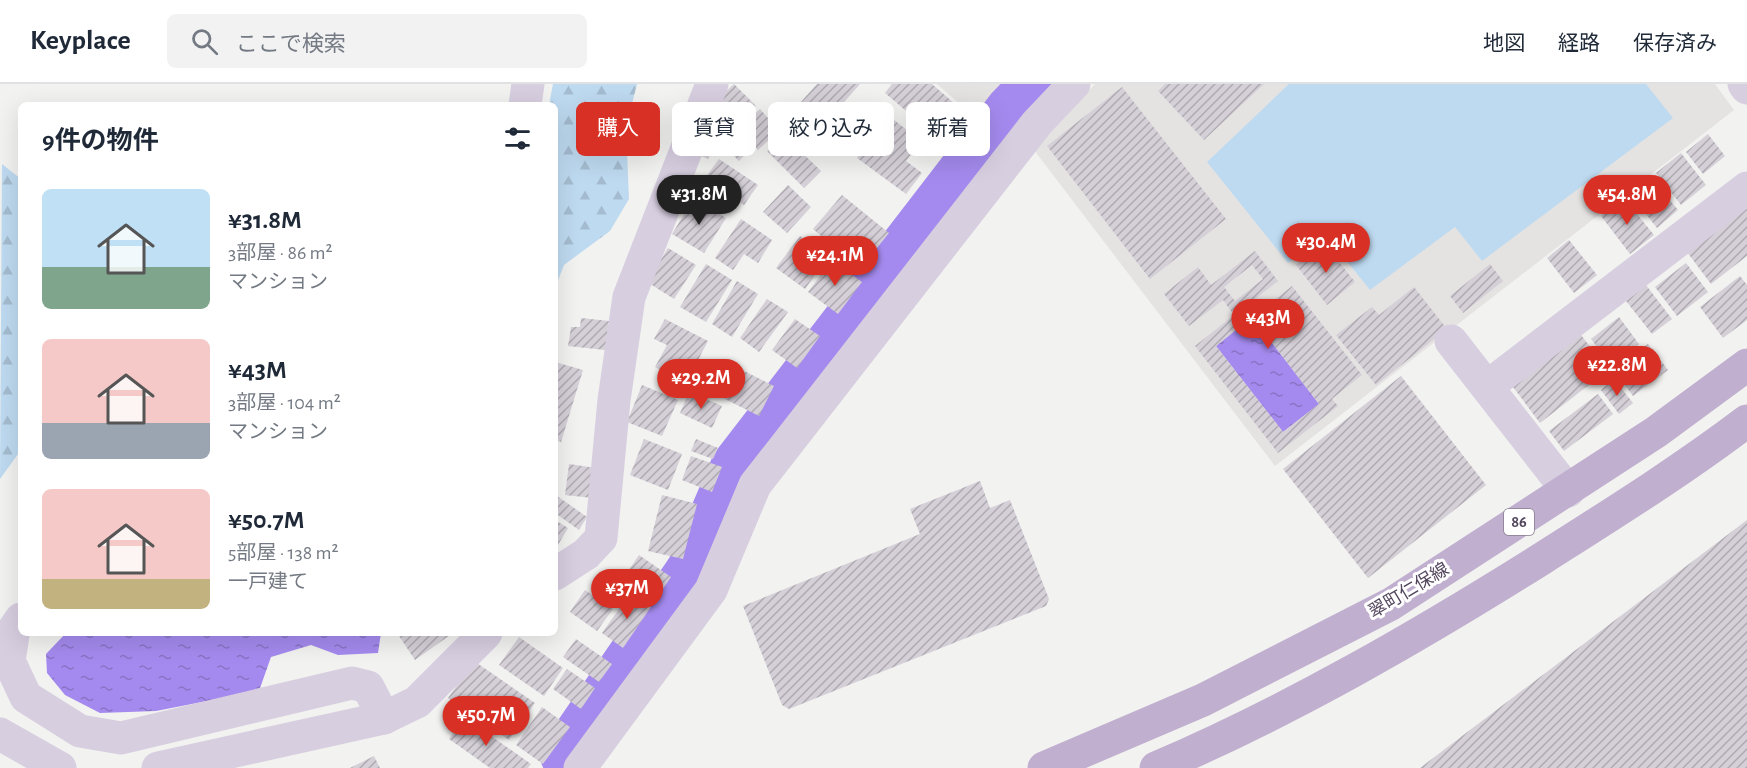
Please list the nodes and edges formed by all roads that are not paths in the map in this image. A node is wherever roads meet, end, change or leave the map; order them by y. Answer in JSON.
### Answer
{"nodes":[{"id":1,"x":528,"y":84,"type":"edge"},
{"id":2,"x":712,"y":84,"type":"edge"},
{"id":3,"x":1074,"y":84,"type":"edge"},
{"id":4,"x":1744,"y":84,"type":"edge"},
{"id":5,"x":1747,"y":88,"type":"edge"},
{"id":6,"x":525,"y":102,"type":"edge"},
{"id":7,"x":1747,"y":188,"type":"edge"},
{"id":8,"x":1451,"y":340,"type":"dead end"},
{"id":9,"x":1747,"y":365,"type":"edge"},
{"id":10,"x":1488,"y":386,"type":"junction"},
{"id":11,"x":1747,"y":422,"type":"edge"},
{"id":12,"x":1568,"y":491,"type":"junction"},
{"id":13,"x":558,"y":572,"type":"edge"},
{"id":14,"x":18,"y":623,"type":"edge"},
{"id":15,"x":483,"y":636,"type":"edge"},
{"id":16,"x":384,"y":718,"type":"junction"},
{"id":17,"x":0,"y":734,"type":"edge"},
{"id":18,"x":60,"y":768,"type":"edge"},
{"id":19,"x":158,"y":768,"type":"edge"},
{"id":20,"x":580,"y":768,"type":"edge"},
{"id":21,"x":1044,"y":768,"type":"edge"},
{"id":22,"x":1156,"y":768,"type":"edge"}],
"edges":[{"from":1,"to":6,"type":"street"},
{"from":2,"to":13,"type":"street"},
{"from":3,"to":20,"type":"street"},
{"from":4,"to":5,"type":"street"},
{"from":7,"to":10,"type":"street"},
{"from":8,"to":10,"type":"street"},
{"from":9,"to":12,"type":"main road","name":"翠町仁保線","number":"86"},
{"from":10,"to":12,"type":"street"},
{"from":11,"to":22,"type":"main road","number":"86"},
{"from":12,"to":21,"type":"main road","name":"翠町仁保線","number":"86"},
{"from":14,"to":16,"type":"street"},
{"from":15,"to":16,"type":"street"},
{"from":16,"to":19,"type":"street"},
{"from":17,"to":18,"type":"street"}]}
